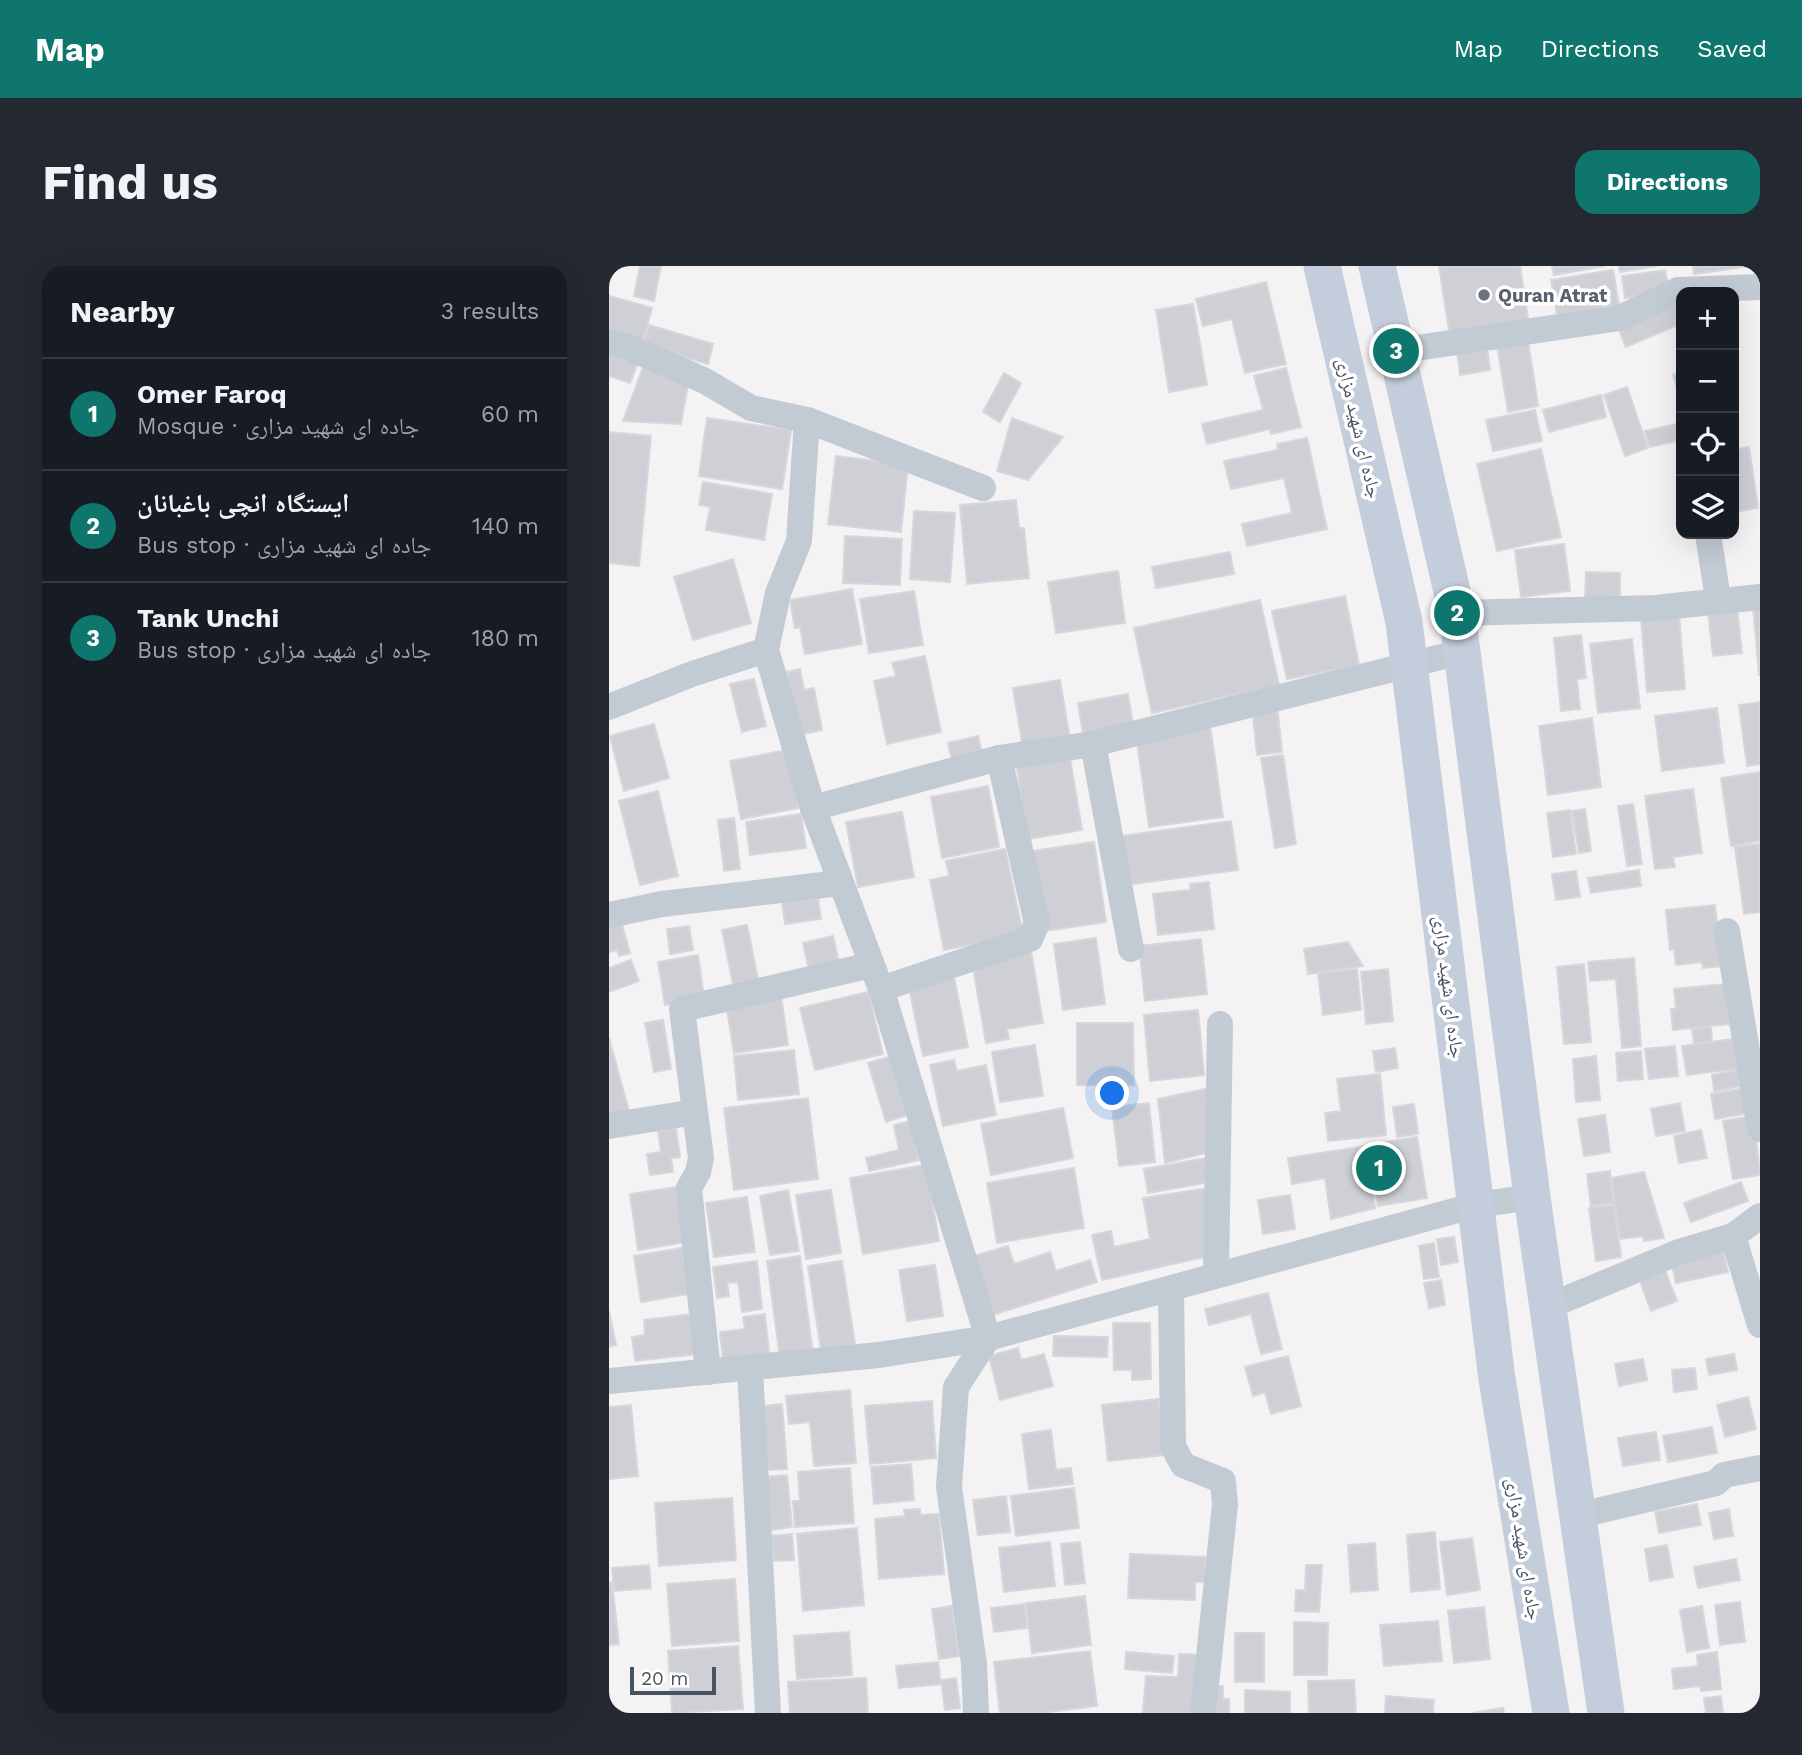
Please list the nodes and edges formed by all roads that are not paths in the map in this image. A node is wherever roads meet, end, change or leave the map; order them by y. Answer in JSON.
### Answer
{"nodes":[{"id":1,"x":1322,"y":266,"type":"edge"},
{"id":2,"x":1377,"y":266,"type":"edge"},
{"id":3,"x":1760,"y":287,"type":"edge"},
{"id":4,"x":609,"y":342,"type":"edge"},
{"id":5,"x":1397,"y":351,"type":"junction"},
{"id":6,"x":807,"y":421,"type":"junction"},
{"id":7,"x":983,"y":488,"type":"dead end"},
{"id":8,"x":1709,"y":539,"type":"edge"},
{"id":9,"x":1760,"y":597,"type":"edge"},
{"id":10,"x":1718,"y":599,"type":"junction"},
{"id":11,"x":1457,"y":613,"type":"junction"},
{"id":12,"x":766,"y":650,"type":"junction"},
{"id":13,"x":1461,"y":652,"type":"junction"},
{"id":14,"x":1410,"y":667,"type":"junction"},
{"id":15,"x":609,"y":707,"type":"edge"},
{"id":16,"x":1093,"y":744,"type":"junction"},
{"id":17,"x":999,"y":758,"type":"junction"},
{"id":18,"x":813,"y":808,"type":"junction"},
{"id":19,"x":840,"y":883,"type":"junction"},
{"id":20,"x":609,"y":915,"type":"edge"},
{"id":21,"x":1727,"y":931,"type":"dead end"},
{"id":22,"x":1131,"y":949,"type":"dead end"},
{"id":23,"x":871,"y":965,"type":"junction"},
{"id":24,"x":881,"y":989,"type":"junction"},
{"id":25,"x":1220,"y":1024,"type":"dead end"},
{"id":26,"x":695,"y":1112,"type":"junction"},
{"id":27,"x":609,"y":1126,"type":"edge"},
{"id":28,"x":1760,"y":1129,"type":"edge"},
{"id":29,"x":1532,"y":1197,"type":"junction"},
{"id":30,"x":1476,"y":1205,"type":"junction"},
{"id":31,"x":1760,"y":1216,"type":"edge"},
{"id":32,"x":1733,"y":1236,"type":"junction"},
{"id":33,"x":1216,"y":1275,"type":"junction"},
{"id":34,"x":1171,"y":1289,"type":"junction"},
{"id":35,"x":1547,"y":1307,"type":"junction"},
{"id":36,"x":1760,"y":1325,"type":"edge"},
{"id":37,"x":988,"y":1338,"type":"junction"},
{"id":38,"x":750,"y":1368,"type":"junction"},
{"id":39,"x":708,"y":1371,"type":"junction"},
{"id":40,"x":609,"y":1381,"type":"edge"},
{"id":41,"x":1760,"y":1468,"type":"edge"},
{"id":42,"x":1576,"y":1516,"type":"junction"},
{"id":43,"x":768,"y":1713,"type":"edge"},
{"id":44,"x":976,"y":1713,"type":"edge"},
{"id":45,"x":1203,"y":1713,"type":"edge"},
{"id":46,"x":1551,"y":1713,"type":"edge"},
{"id":47,"x":1606,"y":1713,"type":"edge"}],
"edges":[{"from":1,"to":14,"type":"main road","name":"جاده ای شهید مزاری"},
{"from":2,"to":5,"type":"main road"},
{"from":3,"to":5,"type":"street"},
{"from":4,"to":6,"type":"street"},
{"from":5,"to":11,"type":"main road"},
{"from":6,"to":7,"type":"street"},
{"from":6,"to":12,"type":"street"},
{"from":8,"to":10,"type":"street"},
{"from":9,"to":10,"type":"street"},
{"from":10,"to":11,"type":"street"},
{"from":11,"to":13,"type":"main road"},
{"from":12,"to":15,"type":"street"},
{"from":12,"to":18,"type":"street"},
{"from":13,"to":14,"type":"street"},
{"from":13,"to":29,"type":"main road"},
{"from":14,"to":16,"type":"street"},
{"from":14,"to":30,"type":"main road","name":"جاده ای شهید مزاری"},
{"from":16,"to":17,"type":"street"},
{"from":16,"to":22,"type":"street"},
{"from":17,"to":18,"type":"street"},
{"from":17,"to":24,"type":"street"},
{"from":18,"to":19,"type":"street"},
{"from":19,"to":20,"type":"street"},
{"from":19,"to":23,"type":"street"},
{"from":21,"to":28,"type":"street"},
{"from":23,"to":24,"type":"street"},
{"from":23,"to":26,"type":"street"},
{"from":24,"to":37,"type":"street"},
{"from":25,"to":33,"type":"street"},
{"from":26,"to":27,"type":"street"},
{"from":26,"to":39,"type":"street"},
{"from":29,"to":30,"type":"street"},
{"from":29,"to":35,"type":"main road"},
{"from":30,"to":33,"type":"street"},
{"from":30,"to":46,"type":"main road","name":"جاده ای شهید مزاری"},
{"from":31,"to":32,"type":"street"},
{"from":32,"to":35,"type":"street"},
{"from":32,"to":36,"type":"street"},
{"from":33,"to":34,"type":"street"},
{"from":34,"to":37,"type":"street"},
{"from":34,"to":45,"type":"street"},
{"from":35,"to":42,"type":"main road"},
{"from":37,"to":38,"type":"street"},
{"from":37,"to":44,"type":"street"},
{"from":38,"to":39,"type":"street"},
{"from":38,"to":43,"type":"street"},
{"from":39,"to":40,"type":"street"},
{"from":41,"to":42,"type":"street"},
{"from":42,"to":47,"type":"main road"}]}
